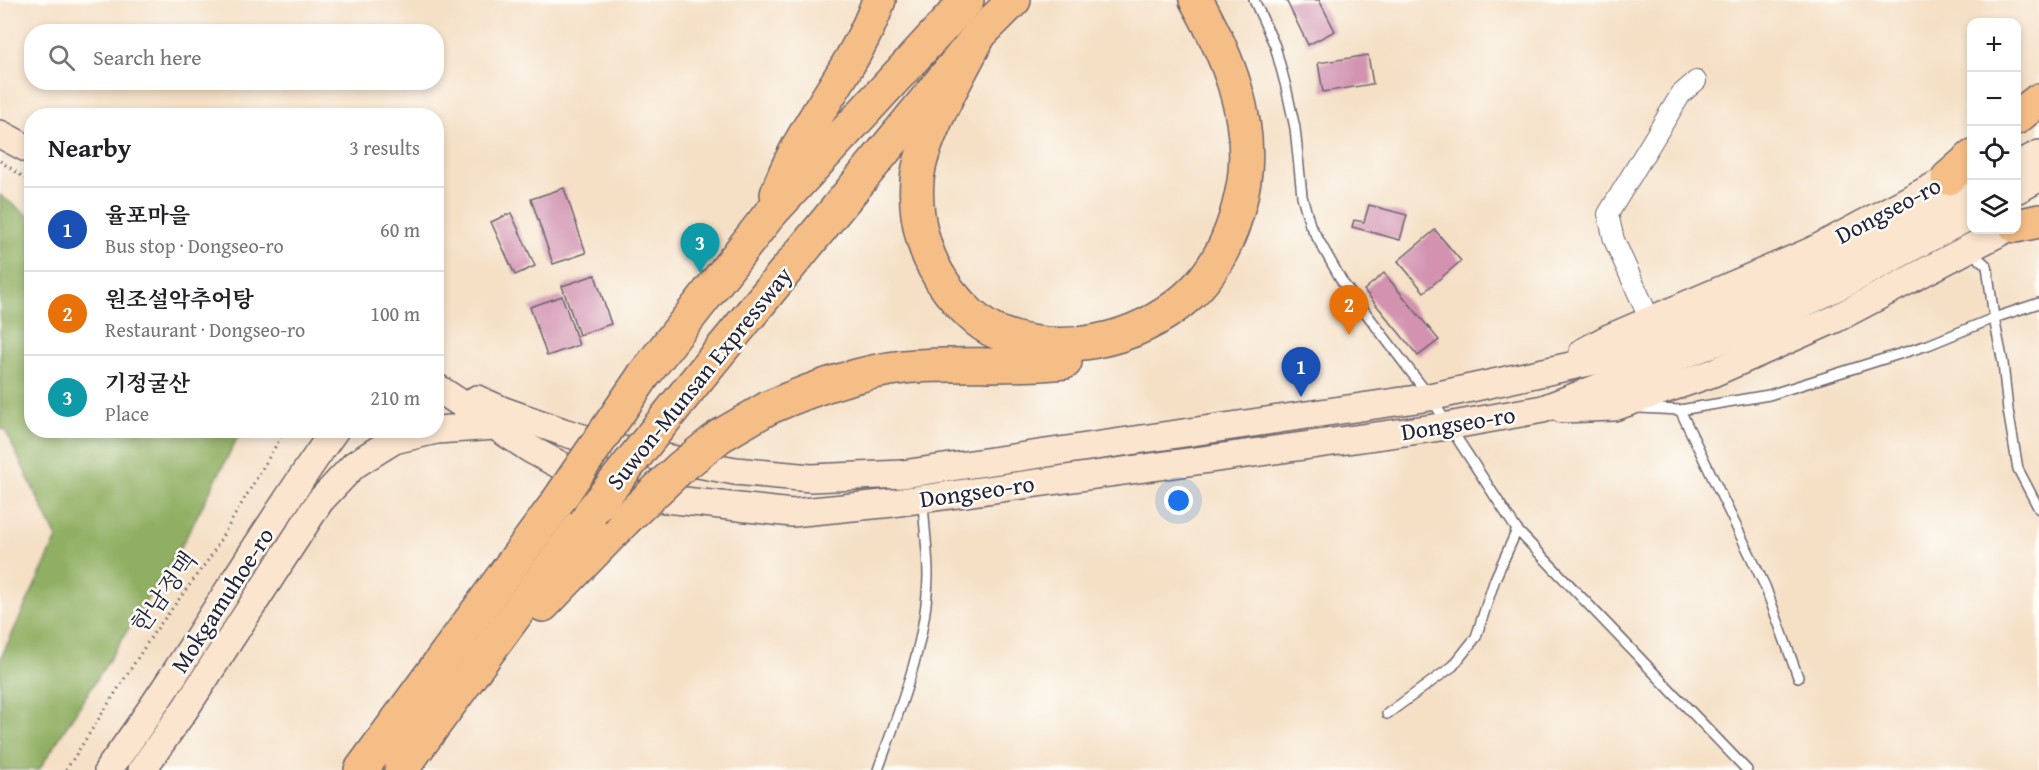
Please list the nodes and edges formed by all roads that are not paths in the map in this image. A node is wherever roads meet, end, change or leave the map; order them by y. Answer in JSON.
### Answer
{"nodes":[{"id":1,"x":879,"y":0,"type":"edge"},
{"id":2,"x":967,"y":0,"type":"edge"},
{"id":3,"x":1014,"y":0,"type":"edge"},
{"id":4,"x":1196,"y":0,"type":"edge"},
{"id":5,"x":1216,"y":0,"type":"edge"},
{"id":6,"x":1254,"y":0,"type":"edge"},
{"id":7,"x":980,"y":34,"type":"junction"},
{"id":8,"x":1696,"y":81,"type":"dead end"},
{"id":9,"x":2039,"y":100,"type":"edge"},
{"id":10,"x":2021,"y":114,"type":"edge"},
{"id":11,"x":0,"y":134,"type":"edge"},
{"id":12,"x":2039,"y":134,"type":"edge"},
{"id":13,"x":2021,"y":142,"type":"edge"},
{"id":14,"x":24,"y":147,"type":"edge"},
{"id":15,"x":2039,"y":153,"type":"edge"},
{"id":16,"x":2021,"y":163,"type":"edge"},
{"id":17,"x":1966,"y":173,"type":"edge"},
{"id":18,"x":2039,"y":178,"type":"edge"},
{"id":19,"x":2021,"y":187,"type":"edge"},
{"id":20,"x":2039,"y":211,"type":"edge"},
{"id":21,"x":770,"y":214,"type":"junction"},
{"id":22,"x":1967,"y":217,"type":"edge"},
{"id":23,"x":2021,"y":221,"type":"edge"},
{"id":24,"x":2039,"y":221,"type":"edge"},
{"id":25,"x":2021,"y":223,"type":"edge"},
{"id":26,"x":1996,"y":234,"type":"edge"},
{"id":27,"x":1955,"y":256,"type":"junction"},
{"id":28,"x":2039,"y":303,"type":"edge"},
{"id":29,"x":1994,"y":318,"type":"junction"},
{"id":30,"x":1650,"y":320,"type":"junction"},
{"id":31,"x":1544,"y":373,"type":"junction"},
{"id":32,"x":444,"y":383,"type":"edge"},
{"id":33,"x":444,"y":392,"type":"edge"},
{"id":34,"x":1430,"y":397,"type":"junction"},
{"id":35,"x":1614,"y":407,"type":"junction"},
{"id":36,"x":1543,"y":409,"type":"junction"},
{"id":37,"x":1680,"y":410,"type":"junction"},
{"id":38,"x":495,"y":426,"type":"junction"},
{"id":39,"x":1448,"y":426,"type":"junction"},
{"id":40,"x":444,"y":429,"type":"edge"},
{"id":41,"x":329,"y":438,"type":"edge"},
{"id":42,"x":405,"y":438,"type":"edge"},
{"id":43,"x":922,"y":499,"type":"junction"},
{"id":44,"x":2039,"y":509,"type":"edge"},
{"id":45,"x":1517,"y":530,"type":"junction"},
{"id":46,"x":1798,"y":677,"type":"dead end"},
{"id":47,"x":448,"y":703,"type":"junction"},
{"id":48,"x":1387,"y":714,"type":"dead end"},
{"id":49,"x":108,"y":770,"type":"edge"},
{"id":50,"x":142,"y":770,"type":"edge"},
{"id":51,"x":361,"y":770,"type":"edge"},
{"id":52,"x":400,"y":770,"type":"edge"},
{"id":53,"x":878,"y":770,"type":"edge"},
{"id":54,"x":1747,"y":770,"type":"edge"}],
"edges":[{"from":1,"to":21,"type":"highway"},
{"from":2,"to":21,"type":"highway","name":"Suwon-Munsan Expressway"},
{"from":3,"to":7,"type":"highway","name":"Suwon-Munsan Expressway"},
{"from":4,"to":7,"type":"highway"},
{"from":5,"to":47,"type":"highway","bridge":true},
{"from":6,"to":34,"type":"lane"},
{"from":7,"to":47,"type":"highway","name":"Suwon-Munsan Expressway","bridge":true},
{"from":8,"to":30,"type":"street"},
{"from":9,"to":10,"type":"highway"},
{"from":11,"to":14,"type":"street"},
{"from":12,"to":13,"type":"street"},
{"from":15,"to":16,"type":"street"},
{"from":17,"to":30,"type":"street","name":"Dongseo-ro"},
{"from":17,"to":31,"type":"street","name":"Dongseo-ro"},
{"from":18,"to":19,"type":"street"},
{"from":20,"to":23,"type":"street"},
{"from":21,"to":51,"type":"highway","name":"Suwon-Munsan Expressway","bridge":true},
{"from":22,"to":36,"type":"street","name":"Dongseo-ro"},
{"from":24,"to":25,"type":"highway"},
{"from":26,"to":27,"type":"street","name":"Dongseo-ro"},
{"from":27,"to":29,"type":"lane"},
{"from":27,"to":35,"type":"street","name":"Dongseo-ro"},
{"from":28,"to":29,"type":"lane"},
{"from":29,"to":37,"type":"lane"},
{"from":29,"to":44,"type":"lane"},
{"from":30,"to":31,"type":"street","name":"Dongseo-ro"},
{"from":31,"to":34,"type":"street","name":"Dongseo-ro"},
{"from":32,"to":34,"type":"street","name":"Dongseo-ro"},
{"from":33,"to":38,"type":"street","name":"Dongseo-ro"},
{"from":34,"to":39,"type":"lane"},
{"from":35,"to":36,"type":"street","name":"Dongseo-ro"},
{"from":35,"to":37,"type":"lane"},
{"from":36,"to":39,"type":"street","name":"Dongseo-ro"},
{"from":37,"to":46,"type":"lane"},
{"from":38,"to":40,"type":"street","name":"Mokgamuhoe-ro"},
{"from":38,"to":43,"type":"street","name":"Dongseo-ro"},
{"from":39,"to":43,"type":"street","name":"Dongseo-ro"},
{"from":39,"to":45,"type":"lane"},
{"from":41,"to":49,"type":"street","name":"Mokgamuhoe-ro"},
{"from":42,"to":50,"type":"street","name":"Mokgamuhoe-ro"},
{"from":43,"to":53,"type":"lane"},
{"from":45,"to":48,"type":"lane"},
{"from":45,"to":54,"type":"lane"},
{"from":47,"to":52,"type":"highway","name":"Suwon-Munsan Expressway"}]}
